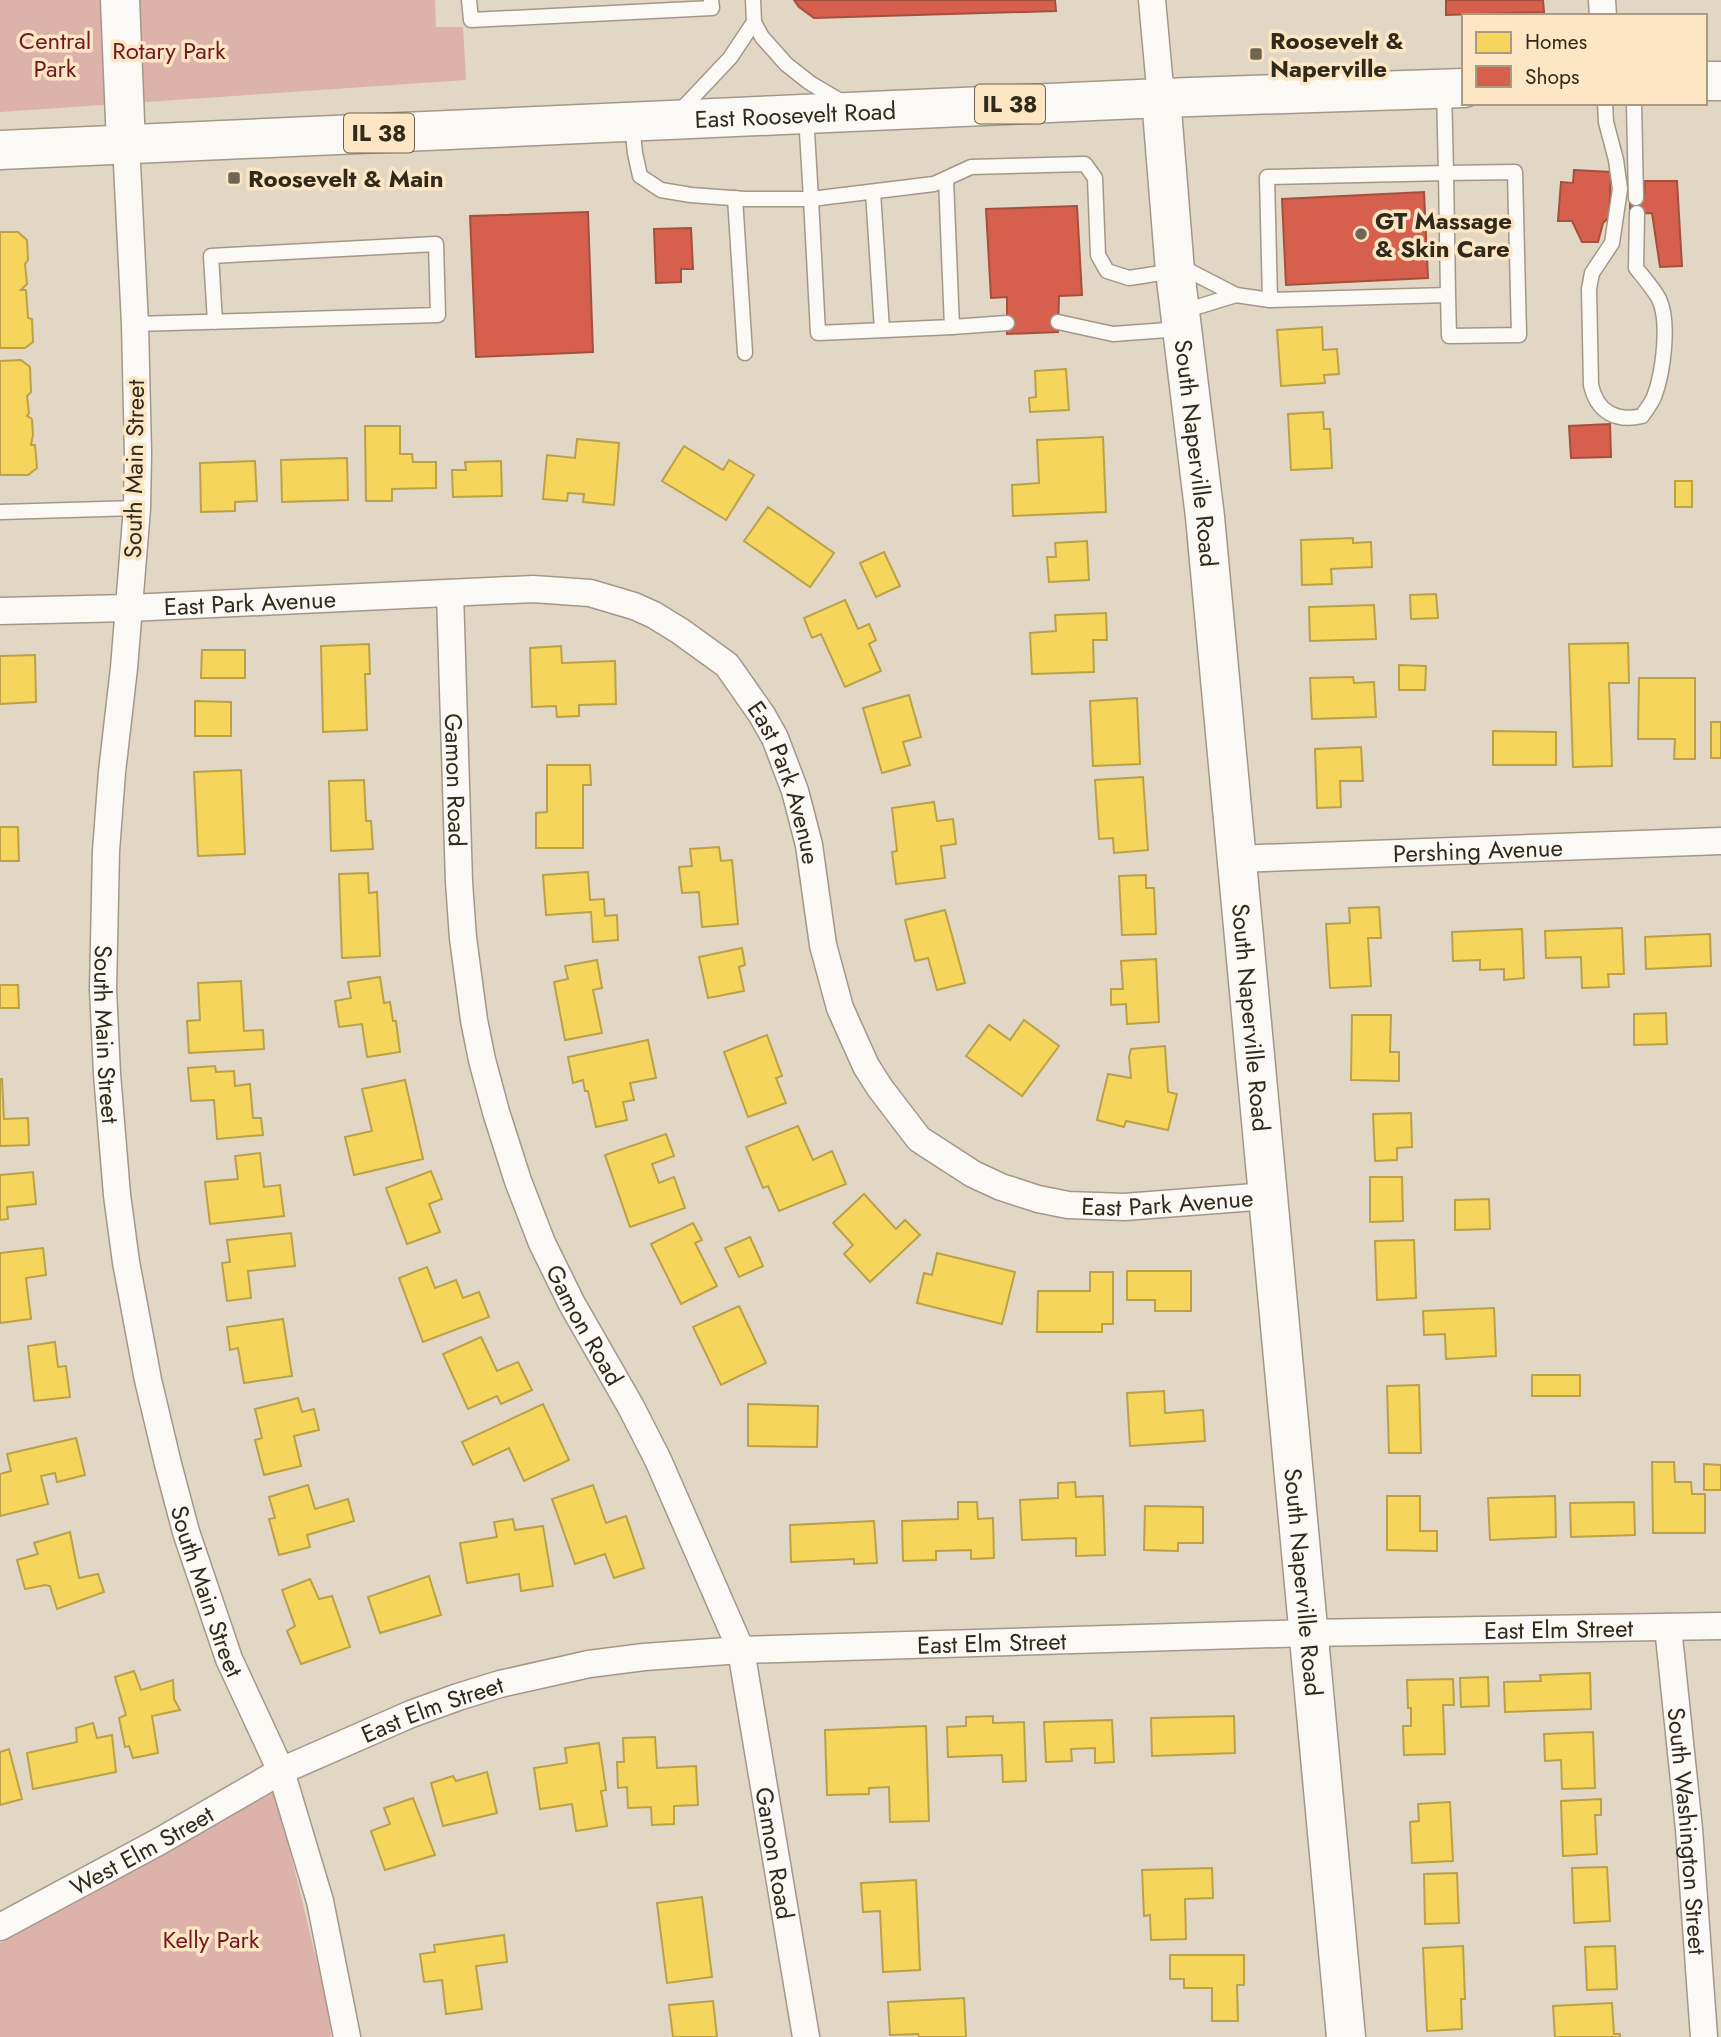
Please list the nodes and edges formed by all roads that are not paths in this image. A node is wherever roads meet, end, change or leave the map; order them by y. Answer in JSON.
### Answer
{"nodes":[{"id":1,"x":120,"y":0,"type":"edge"},
{"id":2,"x":469,"y":0,"type":"edge"},
{"id":3,"x":712,"y":0,"type":"edge"},
{"id":4,"x":753,"y":0,"type":"edge"},
{"id":5,"x":1152,"y":0,"type":"edge"},
{"id":6,"x":754,"y":22,"type":"junction"},
{"id":7,"x":1454,"y":89,"type":"edge"},
{"id":8,"x":1161,"y":97,"type":"junction"},
{"id":9,"x":1605,"y":105,"type":"edge"},
{"id":10,"x":1634,"y":105,"type":"edge"},
{"id":11,"x":859,"y":111,"type":"junction"},
{"id":12,"x":806,"y":114,"type":"junction"},
{"id":13,"x":671,"y":120,"type":"junction"},
{"id":14,"x":632,"y":121,"type":"junction"},
{"id":15,"x":126,"y":144,"type":"junction"},
{"id":16,"x":0,"y":150,"type":"edge"},
{"id":17,"x":1446,"y":173,"type":"junction"},
{"id":18,"x":946,"y":179,"type":"junction"},
{"id":19,"x":873,"y":192,"type":"junction"},
{"id":20,"x":735,"y":198,"type":"junction"},
{"id":21,"x":811,"y":199,"type":"junction"},
{"id":22,"x":1175,"y":267,"type":"junction"},
{"id":23,"x":1236,"y":295,"type":"junction"},
{"id":24,"x":1448,"y":295,"type":"junction"},
{"id":25,"x":1270,"y":299,"type":"junction"},
{"id":26,"x":1180,"y":321,"type":"junction"},
{"id":27,"x":215,"y":322,"type":"junction"},
{"id":28,"x":1058,"y":322,"type":"dead end"},
{"id":29,"x":1007,"y":323,"type":"dead end"},
{"id":30,"x":135,"y":324,"type":"junction"},
{"id":31,"x":952,"y":327,"type":"junction"},
{"id":32,"x":882,"y":330,"type":"junction"},
{"id":33,"x":745,"y":353,"type":"dead end"},
{"id":34,"x":136,"y":508,"type":"junction"},
{"id":35,"x":0,"y":512,"type":"edge"},
{"id":36,"x":450,"y":593,"type":"junction"},
{"id":37,"x":129,"y":608,"type":"junction"},
{"id":38,"x":0,"y":611,"type":"edge"},
{"id":39,"x":1721,"y":841,"type":"edge"},
{"id":40,"x":1236,"y":859,"type":"junction"},
{"id":41,"x":1268,"y":1196,"type":"junction"},
{"id":42,"x":1721,"y":1626,"type":"edge"},
{"id":43,"x":1668,"y":1627,"type":"junction"},
{"id":44,"x":1308,"y":1633,"type":"junction"},
{"id":45,"x":741,"y":1650,"type":"junction"},
{"id":46,"x":281,"y":1771,"type":"junction"},
{"id":47,"x":0,"y":1927,"type":"edge"},
{"id":48,"x":347,"y":2037,"type":"edge"},
{"id":49,"x":806,"y":2037,"type":"edge"},
{"id":50,"x":1346,"y":2037,"type":"edge"},
{"id":51,"x":1704,"y":2037,"type":"edge"}],
"edges":[{"from":1,"to":15,"type":"main road","name":"South Main Street"},
{"from":2,"to":3,"type":"lane"},
{"from":4,"to":6,"type":"lane"},
{"from":5,"to":8,"type":"street","name":"South Naperville Road"},
{"from":6,"to":11,"type":"lane"},
{"from":6,"to":13,"type":"lane"},
{"from":7,"to":8,"type":"main road","name":"East Roosevelt Road","number":"IL 38"},
{"from":7,"to":17,"type":"lane"},
{"from":8,"to":11,"type":"main road","name":"East Roosevelt Road","number":"IL 38"},
{"from":8,"to":22,"type":"main road","name":"South Naperville Road"},
{"from":9,"to":10,"type":"lane"},
{"from":11,"to":12,"type":"main road","name":"East Roosevelt Road","number":"IL 38"},
{"from":12,"to":13,"type":"main road","name":"East Roosevelt Road","number":"IL 38"},
{"from":12,"to":21,"type":"lane"},
{"from":13,"to":14,"type":"main road","name":"East Roosevelt Road","number":"IL 38"},
{"from":14,"to":15,"type":"main road","name":"East Roosevelt Road","number":"IL 38"},
{"from":14,"to":20,"type":"lane"},
{"from":15,"to":16,"type":"main road","number":"IL 38"},
{"from":15,"to":30,"type":"street","name":"South Main Street"},
{"from":17,"to":24,"type":"lane"},
{"from":17,"to":24,"type":"lane"},
{"from":17,"to":25,"type":"lane"},
{"from":18,"to":19,"type":"lane"},
{"from":18,"to":22,"type":"lane"},
{"from":18,"to":31,"type":"lane"},
{"from":19,"to":21,"type":"lane"},
{"from":19,"to":32,"type":"lane"},
{"from":20,"to":21,"type":"lane"},
{"from":20,"to":33,"type":"lane"},
{"from":21,"to":32,"type":"lane"},
{"from":22,"to":23,"type":"lane"},
{"from":22,"to":26,"type":"main road","name":"South Naperville Road"},
{"from":23,"to":25,"type":"lane"},
{"from":23,"to":26,"type":"lane"},
{"from":24,"to":25,"type":"lane"},
{"from":26,"to":28,"type":"lane"},
{"from":26,"to":40,"type":"main road","name":"South Naperville Road"},
{"from":27,"to":27,"type":"lane"},
{"from":27,"to":30,"type":"lane"},
{"from":29,"to":31,"type":"lane"},
{"from":30,"to":34,"type":"street","name":"South Main Street"},
{"from":31,"to":32,"type":"lane"},
{"from":34,"to":35,"type":"lane"},
{"from":34,"to":37,"type":"street","name":"South Main Street"},
{"from":36,"to":37,"type":"street","name":"East Park Avenue"},
{"from":36,"to":41,"type":"street","name":"East Park Avenue"},
{"from":36,"to":45,"type":"street","name":"Gamon Road"},
{"from":37,"to":38,"type":"street","name":"East Park Avenue"},
{"from":37,"to":46,"type":"street","name":"South Main Street"},
{"from":39,"to":40,"type":"street","name":"Pershing Avenue"},
{"from":40,"to":41,"type":"main road","name":"South Naperville Road"},
{"from":41,"to":44,"type":"main road","name":"South Naperville Road"},
{"from":42,"to":43,"type":"street","name":"East Elm Street"},
{"from":43,"to":44,"type":"street","name":"East Elm Street"},
{"from":43,"to":51,"type":"street","name":"South Washington Street"},
{"from":44,"to":45,"type":"street","name":"East Elm Street"},
{"from":44,"to":50,"type":"main road","name":"South Naperville Road"},
{"from":45,"to":46,"type":"street","name":"East Elm Street"},
{"from":45,"to":49,"type":"street","name":"Gamon Road"},
{"from":46,"to":47,"type":"street","name":"West Elm Street"},
{"from":46,"to":48,"type":"street","name":"South Main Street"}]}
